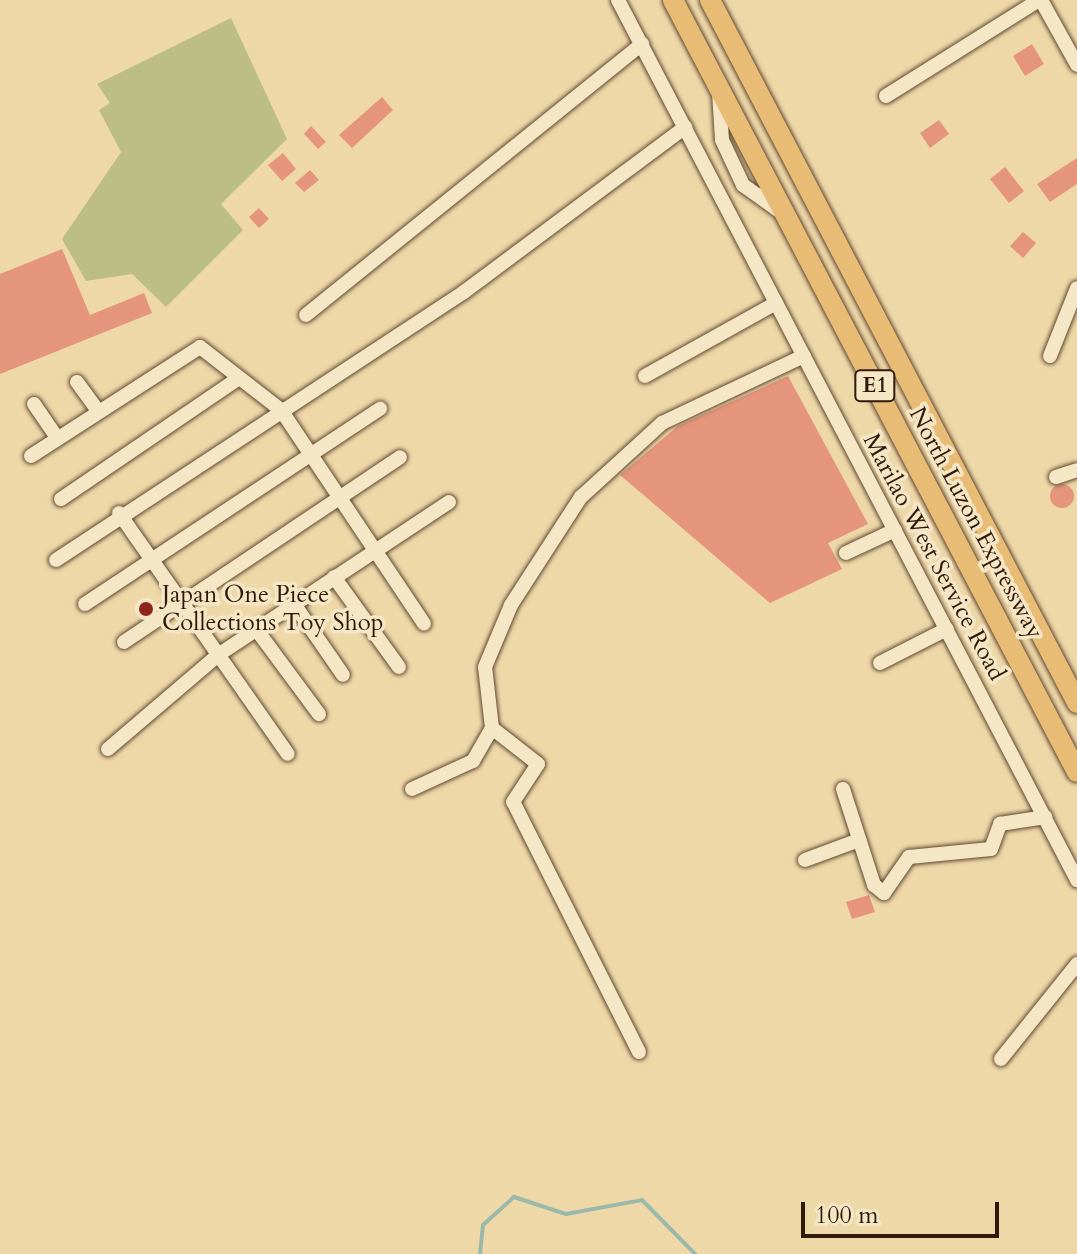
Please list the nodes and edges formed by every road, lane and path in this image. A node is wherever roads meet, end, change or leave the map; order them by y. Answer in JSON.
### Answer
{"nodes":[{"id":1,"x":618,"y":0,"type":"edge"},
{"id":2,"x":673,"y":0,"type":"edge"},
{"id":3,"x":710,"y":0,"type":"edge"},
{"id":4,"x":1040,"y":0,"type":"edge"},
{"id":5,"x":642,"y":44,"type":"junction"},
{"id":6,"x":1077,"y":65,"type":"edge"},
{"id":7,"x":886,"y":96,"type":"dead end"},
{"id":8,"x":685,"y":127,"type":"junction"},
{"id":9,"x":1077,"y":288,"type":"edge"},
{"id":10,"x":776,"y":303,"type":"junction"},
{"id":11,"x":306,"y":315,"type":"dead end"},
{"id":12,"x":804,"y":356,"type":"junction"},
{"id":13,"x":1050,"y":356,"type":"dead end"},
{"id":14,"x":645,"y":376,"type":"dead end"},
{"id":15,"x":239,"y":378,"type":"junction"},
{"id":16,"x":77,"y":382,"type":"dead end"},
{"id":17,"x":34,"y":404,"type":"dead end"},
{"id":18,"x":380,"y":409,"type":"dead end"},
{"id":19,"x":281,"y":410,"type":"junction"},
{"id":20,"x":99,"y":412,"type":"junction"},
{"id":21,"x":58,"y":439,"type":"junction"},
{"id":22,"x":311,"y":455,"type":"junction"},
{"id":23,"x":31,"y":456,"type":"dead end"},
{"id":24,"x":400,"y":457,"type":"dead end"},
{"id":25,"x":1077,"y":470,"type":"edge"},
{"id":26,"x":1056,"y":477,"type":"dead end"},
{"id":27,"x":340,"y":497,"type":"junction"},
{"id":28,"x":61,"y":499,"type":"dead end"},
{"id":29,"x":449,"y":502,"type":"dead end"},
{"id":30,"x":119,"y":513,"type":"junction"},
{"id":31,"x":895,"y":530,"type":"junction"},
{"id":32,"x":374,"y":550,"type":"junction"},
{"id":33,"x":846,"y":553,"type":"dead end"},
{"id":34,"x":56,"y":560,"type":"dead end"},
{"id":35,"x":152,"y":560,"type":"junction"},
{"id":36,"x":334,"y":577,"type":"junction"},
{"id":37,"x":182,"y":602,"type":"junction"},
{"id":38,"x":85,"y":604,"type":"dead end"},
{"id":39,"x":294,"y":604,"type":"junction"},
{"id":40,"x":424,"y":624,"type":"dead end"},
{"id":41,"x":256,"y":629,"type":"junction"},
{"id":42,"x":947,"y":629,"type":"junction"},
{"id":43,"x":124,"y":642,"type":"dead end"},
{"id":44,"x":218,"y":655,"type":"junction"},
{"id":45,"x":880,"y":663,"type":"dead end"},
{"id":46,"x":399,"y":667,"type":"dead end"},
{"id":47,"x":343,"y":675,"type":"dead end"},
{"id":48,"x":1077,"y":703,"type":"edge"},
{"id":49,"x":319,"y":714,"type":"dead end"},
{"id":50,"x":492,"y":728,"type":"junction"},
{"id":51,"x":108,"y":749,"type":"dead end"},
{"id":52,"x":288,"y":754,"type":"dead end"},
{"id":53,"x":1077,"y":772,"type":"edge"},
{"id":54,"x":412,"y":789,"type":"dead end"},
{"id":55,"x":843,"y":789,"type":"dead end"},
{"id":56,"x":1045,"y":817,"type":"junction"},
{"id":57,"x":859,"y":840,"type":"junction"},
{"id":58,"x":805,"y":860,"type":"dead end"},
{"id":59,"x":1077,"y":880,"type":"edge"},
{"id":60,"x":1077,"y":964,"type":"edge"},
{"id":61,"x":639,"y":1052,"type":"dead end"},
{"id":62,"x":1001,"y":1059,"type":"dead end"}],
"edges":[{"from":1,"to":5,"type":"street","name":"Marilao West Service Road"},
{"from":2,"to":53,"type":"highway","name":"North Luzon Expressway","number":"E1"},
{"from":3,"to":48,"type":"highway","name":"North Luzon Expressway","number":"E1"},
{"from":4,"to":6,"type":"street"},
{"from":4,"to":7,"type":"street"},
{"from":5,"to":8,"type":"street","name":"Marilao West Service Road"},
{"from":5,"to":11,"type":"street"},
{"from":8,"to":10,"type":"street","name":"Marilao West Service Road"},
{"from":8,"to":19,"type":"street"},
{"from":9,"to":13,"type":"street"},
{"from":10,"to":12,"type":"street","name":"Marilao West Service Road"},
{"from":10,"to":14,"type":"street"},
{"from":12,"to":31,"type":"street","name":"Marilao West Service Road"},
{"from":12,"to":50,"type":"street"},
{"from":15,"to":19,"type":"street"},
{"from":15,"to":20,"type":"street"},
{"from":15,"to":28,"type":"street"},
{"from":16,"to":20,"type":"street"},
{"from":17,"to":21,"type":"street"},
{"from":18,"to":22,"type":"street"},
{"from":19,"to":22,"type":"street"},
{"from":19,"to":30,"type":"street"},
{"from":20,"to":21,"type":"street"},
{"from":21,"to":23,"type":"street"},
{"from":22,"to":27,"type":"street"},
{"from":22,"to":35,"type":"street"},
{"from":24,"to":27,"type":"street"},
{"from":25,"to":26,"type":"street"},
{"from":27,"to":32,"type":"street"},
{"from":27,"to":37,"type":"street"},
{"from":29,"to":32,"type":"street"},
{"from":30,"to":34,"type":"street"},
{"from":30,"to":35,"type":"street"},
{"from":31,"to":33,"type":"street"},
{"from":31,"to":42,"type":"street","name":"Marilao West Service Road"},
{"from":32,"to":36,"type":"street"},
{"from":32,"to":40,"type":"street"},
{"from":35,"to":37,"type":"street"},
{"from":35,"to":38,"type":"street"},
{"from":36,"to":39,"type":"street"},
{"from":36,"to":46,"type":"street"},
{"from":37,"to":43,"type":"street"},
{"from":37,"to":44,"type":"street"},
{"from":39,"to":41,"type":"street"},
{"from":39,"to":47,"type":"street"},
{"from":41,"to":44,"type":"street"},
{"from":41,"to":49,"type":"street"},
{"from":42,"to":45,"type":"street"},
{"from":42,"to":56,"type":"street","name":"Marilao West Service Road"},
{"from":44,"to":51,"type":"street"},
{"from":44,"to":52,"type":"street"},
{"from":50,"to":54,"type":"street"},
{"from":50,"to":61,"type":"street"},
{"from":55,"to":57,"type":"street"},
{"from":56,"to":57,"type":"street"},
{"from":56,"to":59,"type":"street","name":"Marilao West Service Road"},
{"from":57,"to":58,"type":"street"},
{"from":60,"to":62,"type":"street"}]}
